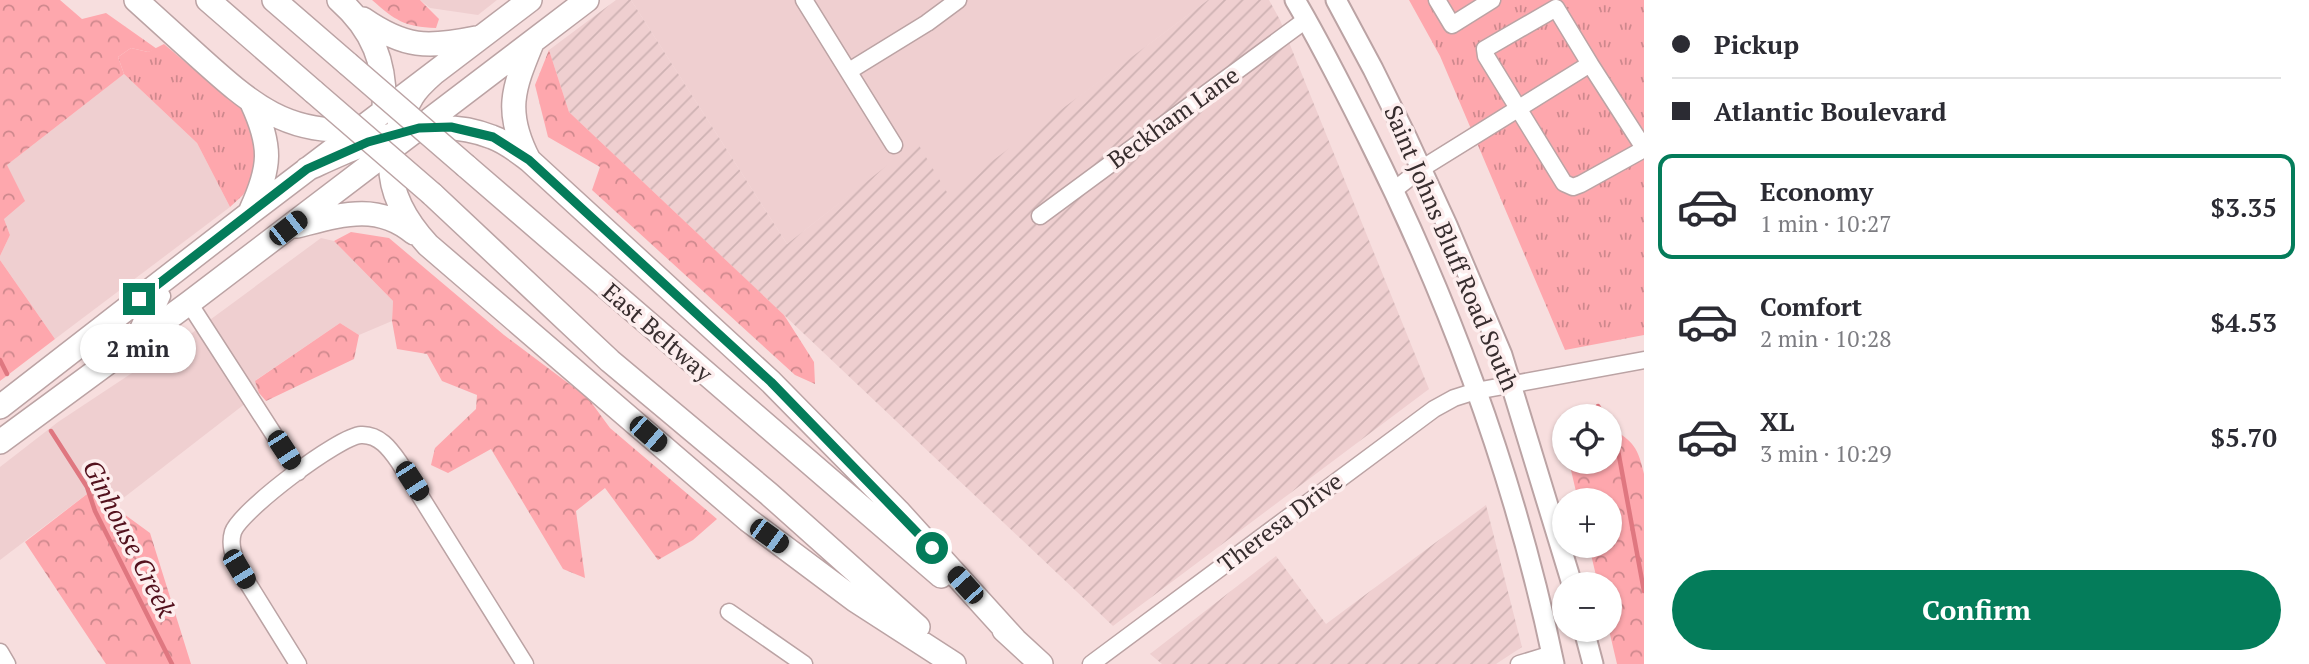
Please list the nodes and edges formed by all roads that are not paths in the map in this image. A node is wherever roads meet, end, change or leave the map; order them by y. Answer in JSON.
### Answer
{"nodes":[{"id":1,"x":135,"y":0,"type":"edge"},
{"id":2,"x":208,"y":0,"type":"edge"},
{"id":3,"x":274,"y":0,"type":"edge"},
{"id":4,"x":530,"y":0,"type":"edge"},
{"id":5,"x":587,"y":0,"type":"edge"},
{"id":6,"x":804,"y":0,"type":"edge"},
{"id":7,"x":958,"y":0,"type":"edge"},
{"id":8,"x":1295,"y":0,"type":"edge"},
{"id":9,"x":1336,"y":0,"type":"edge"},
{"id":10,"x":1437,"y":0,"type":"edge"},
{"id":11,"x":1492,"y":0,"type":"edge"},
{"id":12,"x":347,"y":7,"type":"edge"},
{"id":13,"x":1307,"y":19,"type":"junction"},
{"id":14,"x":482,"y":37,"type":"junction"},
{"id":15,"x":533,"y":42,"type":"junction"},
{"id":16,"x":1590,"y":64,"type":"junction"},
{"id":17,"x":849,"y":71,"type":"junction"},
{"id":18,"x":252,"y":103,"type":"junction"},
{"id":19,"x":1518,"y":108,"type":"junction"},
{"id":20,"x":389,"y":129,"type":"junction"},
{"id":21,"x":894,"y":145,"type":"dead end"},
{"id":22,"x":1644,"y":148,"type":"edge"},
{"id":23,"x":529,"y":160,"type":"junction"},
{"id":24,"x":1421,"y":169,"type":"junction"},
{"id":25,"x":1394,"y":190,"type":"junction"},
{"id":26,"x":250,"y":213,"type":"junction"},
{"id":27,"x":1040,"y":216,"type":"dead end"},
{"id":28,"x":288,"y":228,"type":"junction"},
{"id":29,"x":428,"y":245,"type":"junction"},
{"id":30,"x":155,"y":286,"type":"junction"},
{"id":31,"x":189,"y":303,"type":"junction"},
{"id":32,"x":130,"y":346,"type":"junction"},
{"id":33,"x":1644,"y":360,"type":"edge"},
{"id":34,"x":1512,"y":384,"type":"junction"},
{"id":35,"x":1476,"y":391,"type":"junction"},
{"id":36,"x":0,"y":407,"type":"edge"},
{"id":37,"x":0,"y":442,"type":"edge"},
{"id":38,"x":298,"y":472,"type":"junction"},
{"id":39,"x":1568,"y":572,"type":"edge"},
{"id":40,"x":729,"y":612,"type":"dead end"},
{"id":41,"x":1015,"y":640,"type":"junction"},
{"id":42,"x":1587,"y":642,"type":"edge"},
{"id":43,"x":0,"y":652,"type":"edge"},
{"id":44,"x":1553,"y":659,"type":"edge"},
{"id":45,"x":7,"y":664,"type":"edge"},
{"id":46,"x":298,"y":664,"type":"edge"},
{"id":47,"x":526,"y":664,"type":"edge"},
{"id":48,"x":804,"y":664,"type":"edge"},
{"id":49,"x":957,"y":664,"type":"edge"},
{"id":50,"x":1041,"y":664,"type":"edge"},
{"id":51,"x":1091,"y":664,"type":"edge"},
{"id":52,"x":1519,"y":664,"type":"edge"},
{"id":53,"x":1593,"y":664,"type":"edge"}],
"edges":[{"from":1,"to":18,"type":"highway"},
{"from":2,"to":49,"type":"highway","bridge":true},
{"from":3,"to":41,"type":"highway","name":"East Beltway","bridge":true},
{"from":4,"to":14,"type":"highway"},
{"from":5,"to":15,"type":"highway"},
{"from":6,"to":17,"type":"street"},
{"from":7,"to":17,"type":"street"},
{"from":8,"to":13,"type":"main road","name":"Saint Johns Bluff Road South"},
{"from":9,"to":24,"type":"main road","name":"Saint Johns Bluff Road South"},
{"from":10,"to":11,"type":"street"},
{"from":12,"to":14,"type":"highway"},
{"from":12,"to":20,"type":"highway"},
{"from":13,"to":25,"type":"main road","name":"Saint Johns Bluff Road South"},
{"from":13,"to":27,"type":"street","name":"Beckham Lane"},
{"from":14,"to":20,"type":"highway"},
{"from":15,"to":20,"type":"highway"},
{"from":15,"to":23,"type":"highway"},
{"from":16,"to":19,"type":"street"},
{"from":16,"to":19,"type":"street"},
{"from":16,"to":22,"type":"street"},
{"from":17,"to":21,"type":"street"},
{"from":18,"to":20,"type":"highway"},
{"from":18,"to":26,"type":"highway"},
{"from":19,"to":22,"type":"street"},
{"from":19,"to":24,"type":"street"},
{"from":20,"to":23,"type":"highway"},
{"from":20,"to":26,"type":"highway"},
{"from":20,"to":28,"type":"highway"},
{"from":20,"to":29,"type":"highway"},
{"from":23,"to":41,"type":"highway"},
{"from":24,"to":25,"type":"street"},
{"from":24,"to":34,"type":"main road","name":"Saint Johns Bluff Road South"},
{"from":25,"to":35,"type":"main road","name":"Saint Johns Bluff Road South"},
{"from":26,"to":30,"type":"highway"},
{"from":28,"to":29,"type":"highway"},
{"from":28,"to":31,"type":"highway"},
{"from":29,"to":49,"type":"highway"},
{"from":30,"to":32,"type":"street"},
{"from":30,"to":36,"type":"highway"},
{"from":31,"to":32,"type":"highway"},
{"from":31,"to":38,"type":"street"},
{"from":32,"to":37,"type":"highway"},
{"from":33,"to":34,"type":"street","name":"Theresa Drive"},
{"from":34,"to":35,"type":"street","name":"Theresa Drive"},
{"from":34,"to":39,"type":"main road","name":"Saint Johns Bluff Road South"},
{"from":35,"to":44,"type":"main road","name":"Saint Johns Bluff Road South"},
{"from":35,"to":51,"type":"street","name":"Theresa Drive"},
{"from":38,"to":46,"type":"street"},
{"from":38,"to":47,"type":"street"},
{"from":40,"to":48,"type":"street"},
{"from":41,"to":50,"type":"highway","name":"East Beltway"},
{"from":42,"to":53,"type":"main road"},
{"from":43,"to":45,"type":"street"},
{"from":44,"to":52,"type":"street"}]}
